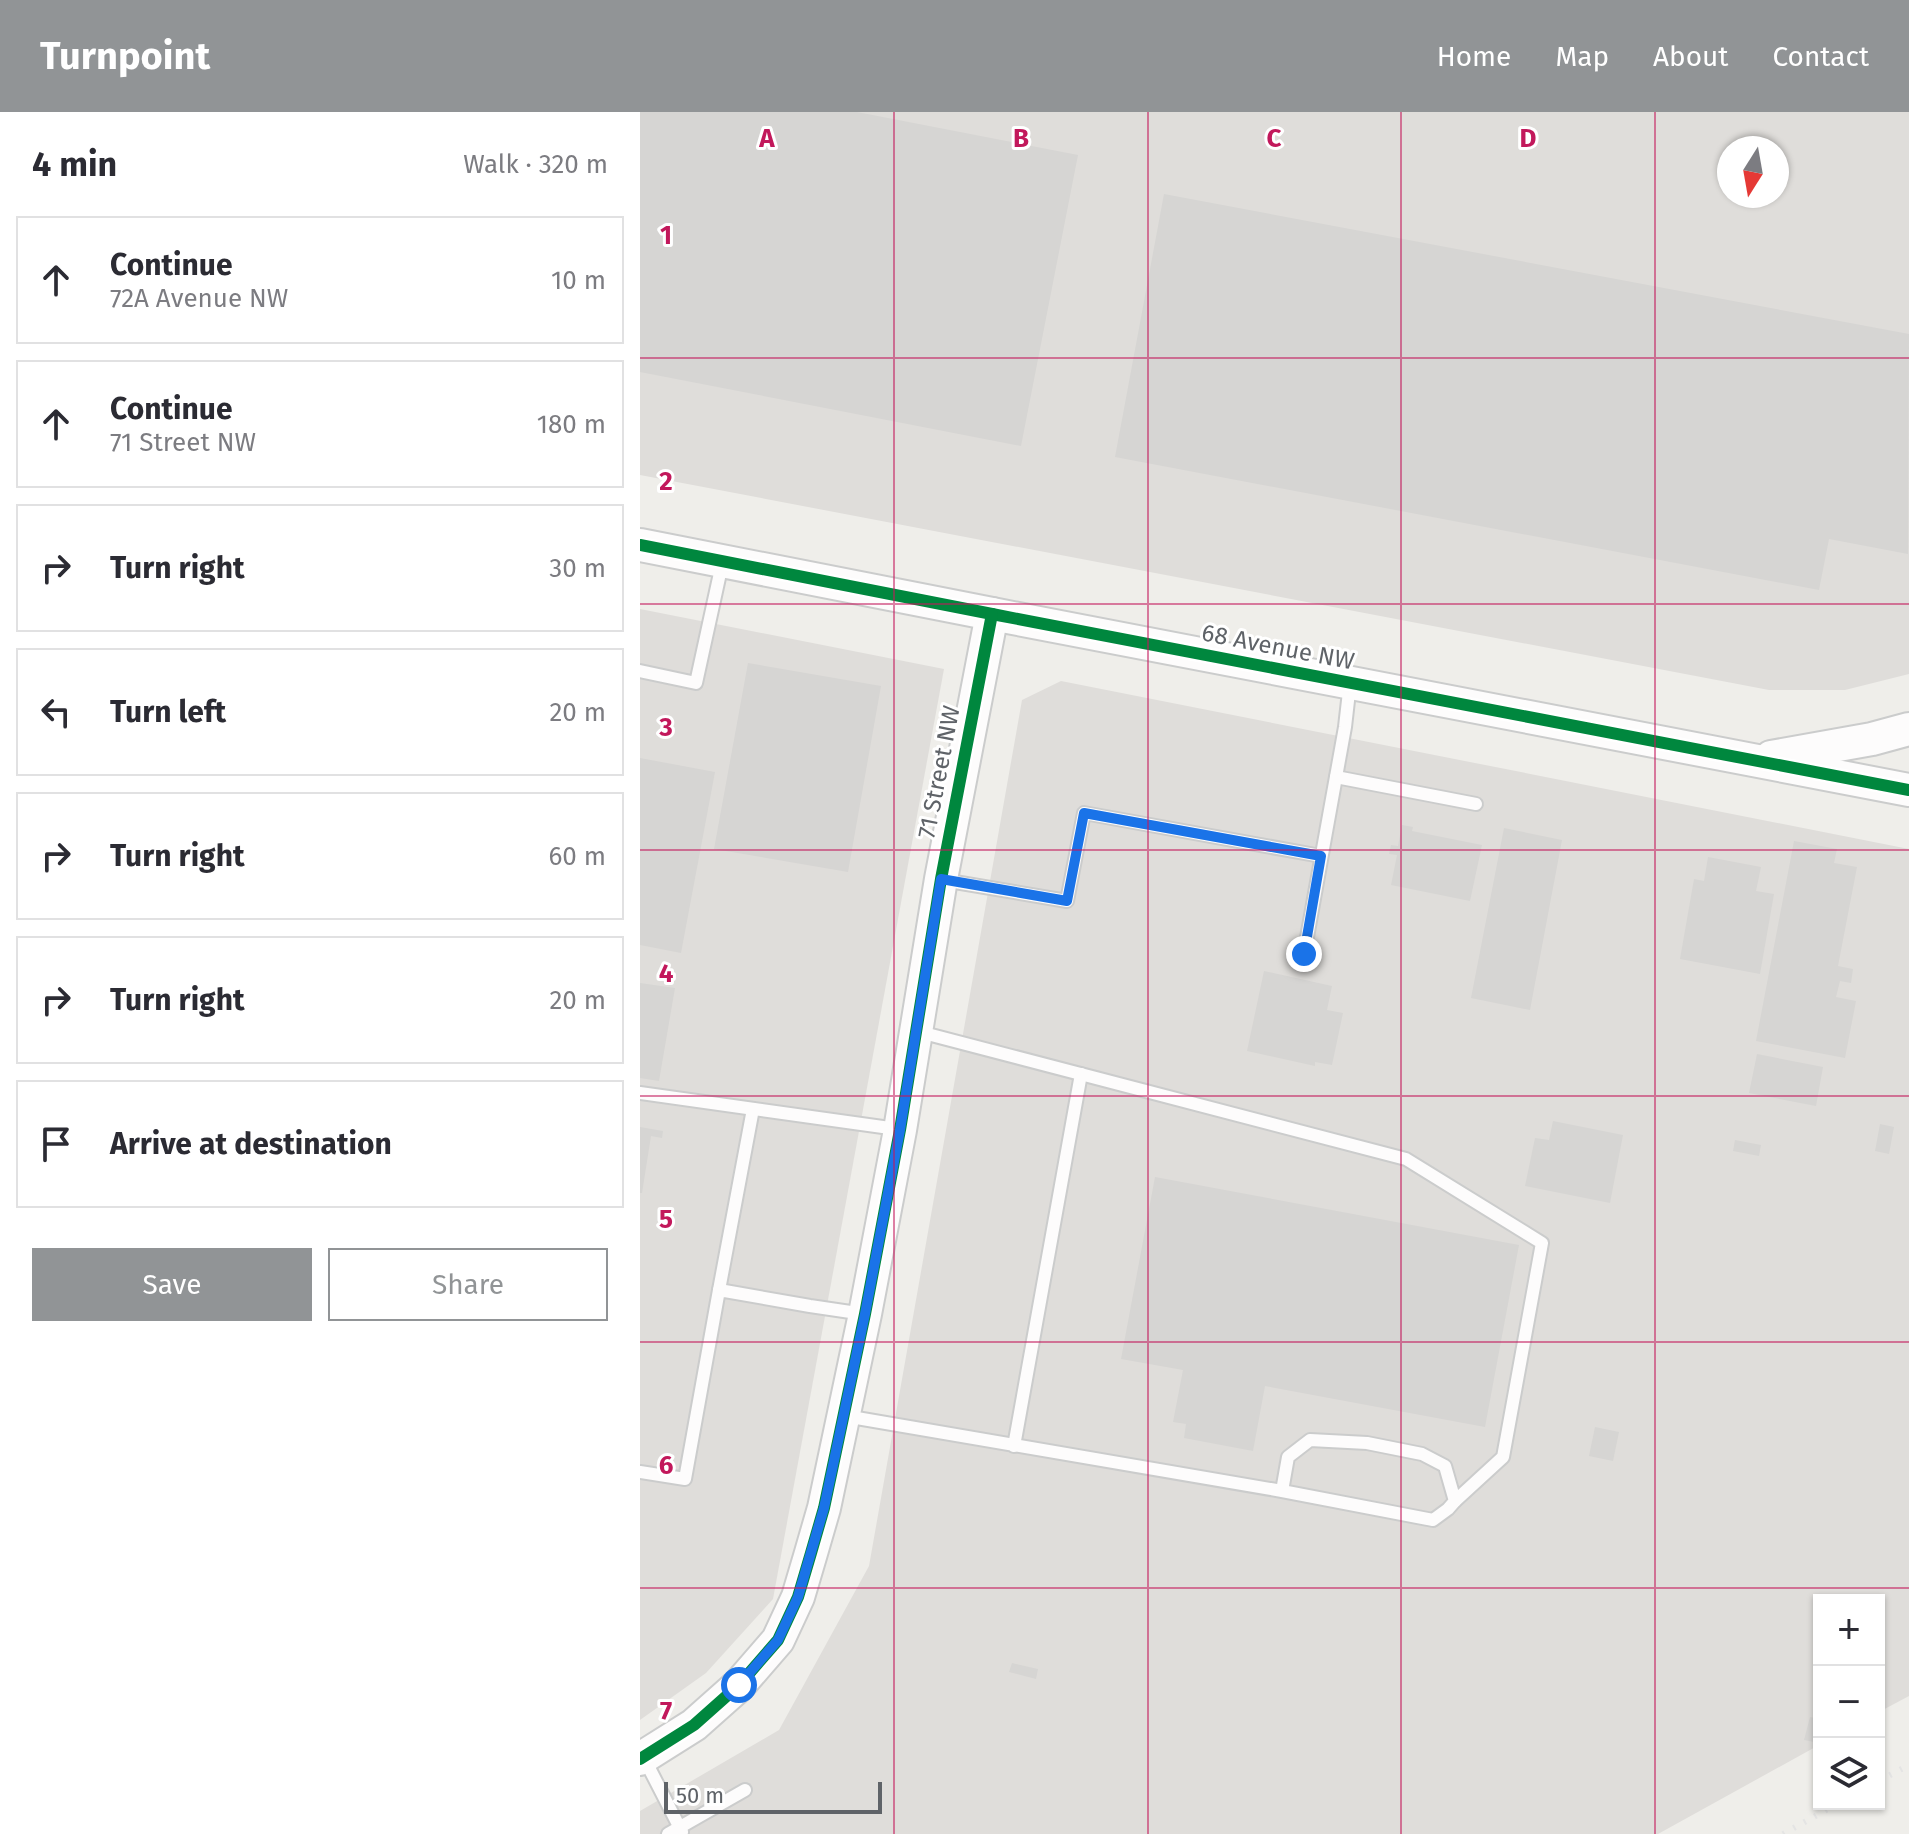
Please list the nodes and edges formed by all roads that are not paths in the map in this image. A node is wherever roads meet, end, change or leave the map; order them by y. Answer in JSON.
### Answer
{"nodes":[{"id":1,"x":640,"y":545,"type":"edge"},
{"id":2,"x":723,"y":561,"type":"junction"},
{"id":3,"x":992,"y":614,"type":"junction"},
{"id":4,"x":640,"y":671,"type":"edge"},
{"id":5,"x":1350,"y":683,"type":"junction"},
{"id":6,"x":1909,"y":729,"type":"edge"},
{"id":7,"x":1750,"y":760,"type":"junction"},
{"id":8,"x":1336,"y":777,"type":"junction"},
{"id":9,"x":1909,"y":790,"type":"edge"},
{"id":10,"x":1476,"y":804,"type":"dead end"},
{"id":11,"x":1321,"y":856,"type":"junction"},
{"id":12,"x":941,"y":879,"type":"junction"},
{"id":13,"x":1304,"y":954,"type":"dead end"},
{"id":14,"x":915,"y":1031,"type":"junction"},
{"id":15,"x":1081,"y":1074,"type":"junction"},
{"id":16,"x":640,"y":1093,"type":"edge"},
{"id":17,"x":753,"y":1109,"type":"junction"},
{"id":18,"x":900,"y":1130,"type":"junction"},
{"id":19,"x":719,"y":1290,"type":"junction"},
{"id":20,"x":865,"y":1314,"type":"junction"},
{"id":21,"x":845,"y":1416,"type":"junction"},
{"id":22,"x":1014,"y":1446,"type":"junction"},
{"id":23,"x":640,"y":1472,"type":"edge"},
{"id":24,"x":1282,"y":1491,"type":"junction"},
{"id":25,"x":1455,"y":1501,"type":"junction"},
{"id":26,"x":642,"y":1758,"type":"edge"},
{"id":27,"x":745,"y":1790,"type":"dead end"},
{"id":28,"x":677,"y":1832,"type":"edge"}],
"edges":[{"from":1,"to":2,"type":"street","name":"68 Avenue NW"},
{"from":2,"to":3,"type":"street","name":"68 Avenue NW"},
{"from":2,"to":4,"type":"lane"},
{"from":3,"to":5,"type":"street","name":"68 Avenue NW"},
{"from":3,"to":12,"type":"street","name":"71 Street NW"},
{"from":5,"to":7,"type":"street","name":"68 Avenue NW"},
{"from":5,"to":8,"type":"lane"},
{"from":6,"to":7,"type":"street"},
{"from":7,"to":9,"type":"street","name":"68 Avenue NW"},
{"from":8,"to":10,"type":"lane"},
{"from":8,"to":11,"type":"lane"},
{"from":11,"to":12,"type":"lane"},
{"from":11,"to":13,"type":"lane"},
{"from":12,"to":14,"type":"street","name":"71 Street NW"},
{"from":14,"to":15,"type":"lane"},
{"from":14,"to":18,"type":"street","name":"71 Street NW"},
{"from":15,"to":22,"type":"lane"},
{"from":15,"to":25,"type":"lane"},
{"from":16,"to":17,"type":"lane"},
{"from":17,"to":18,"type":"lane"},
{"from":17,"to":19,"type":"lane"},
{"from":18,"to":20,"type":"street","name":"71 Street NW"},
{"from":19,"to":20,"type":"lane"},
{"from":19,"to":23,"type":"lane"},
{"from":20,"to":21,"type":"street","name":"71 Street NW"},
{"from":21,"to":22,"type":"lane"},
{"from":21,"to":26,"type":"street","name":"71 Street NW"},
{"from":22,"to":24,"type":"lane"},
{"from":24,"to":25,"type":"lane"},
{"from":24,"to":25,"type":"lane"},
{"from":26,"to":28,"type":"lane"},
{"from":27,"to":28,"type":"lane"}]}
